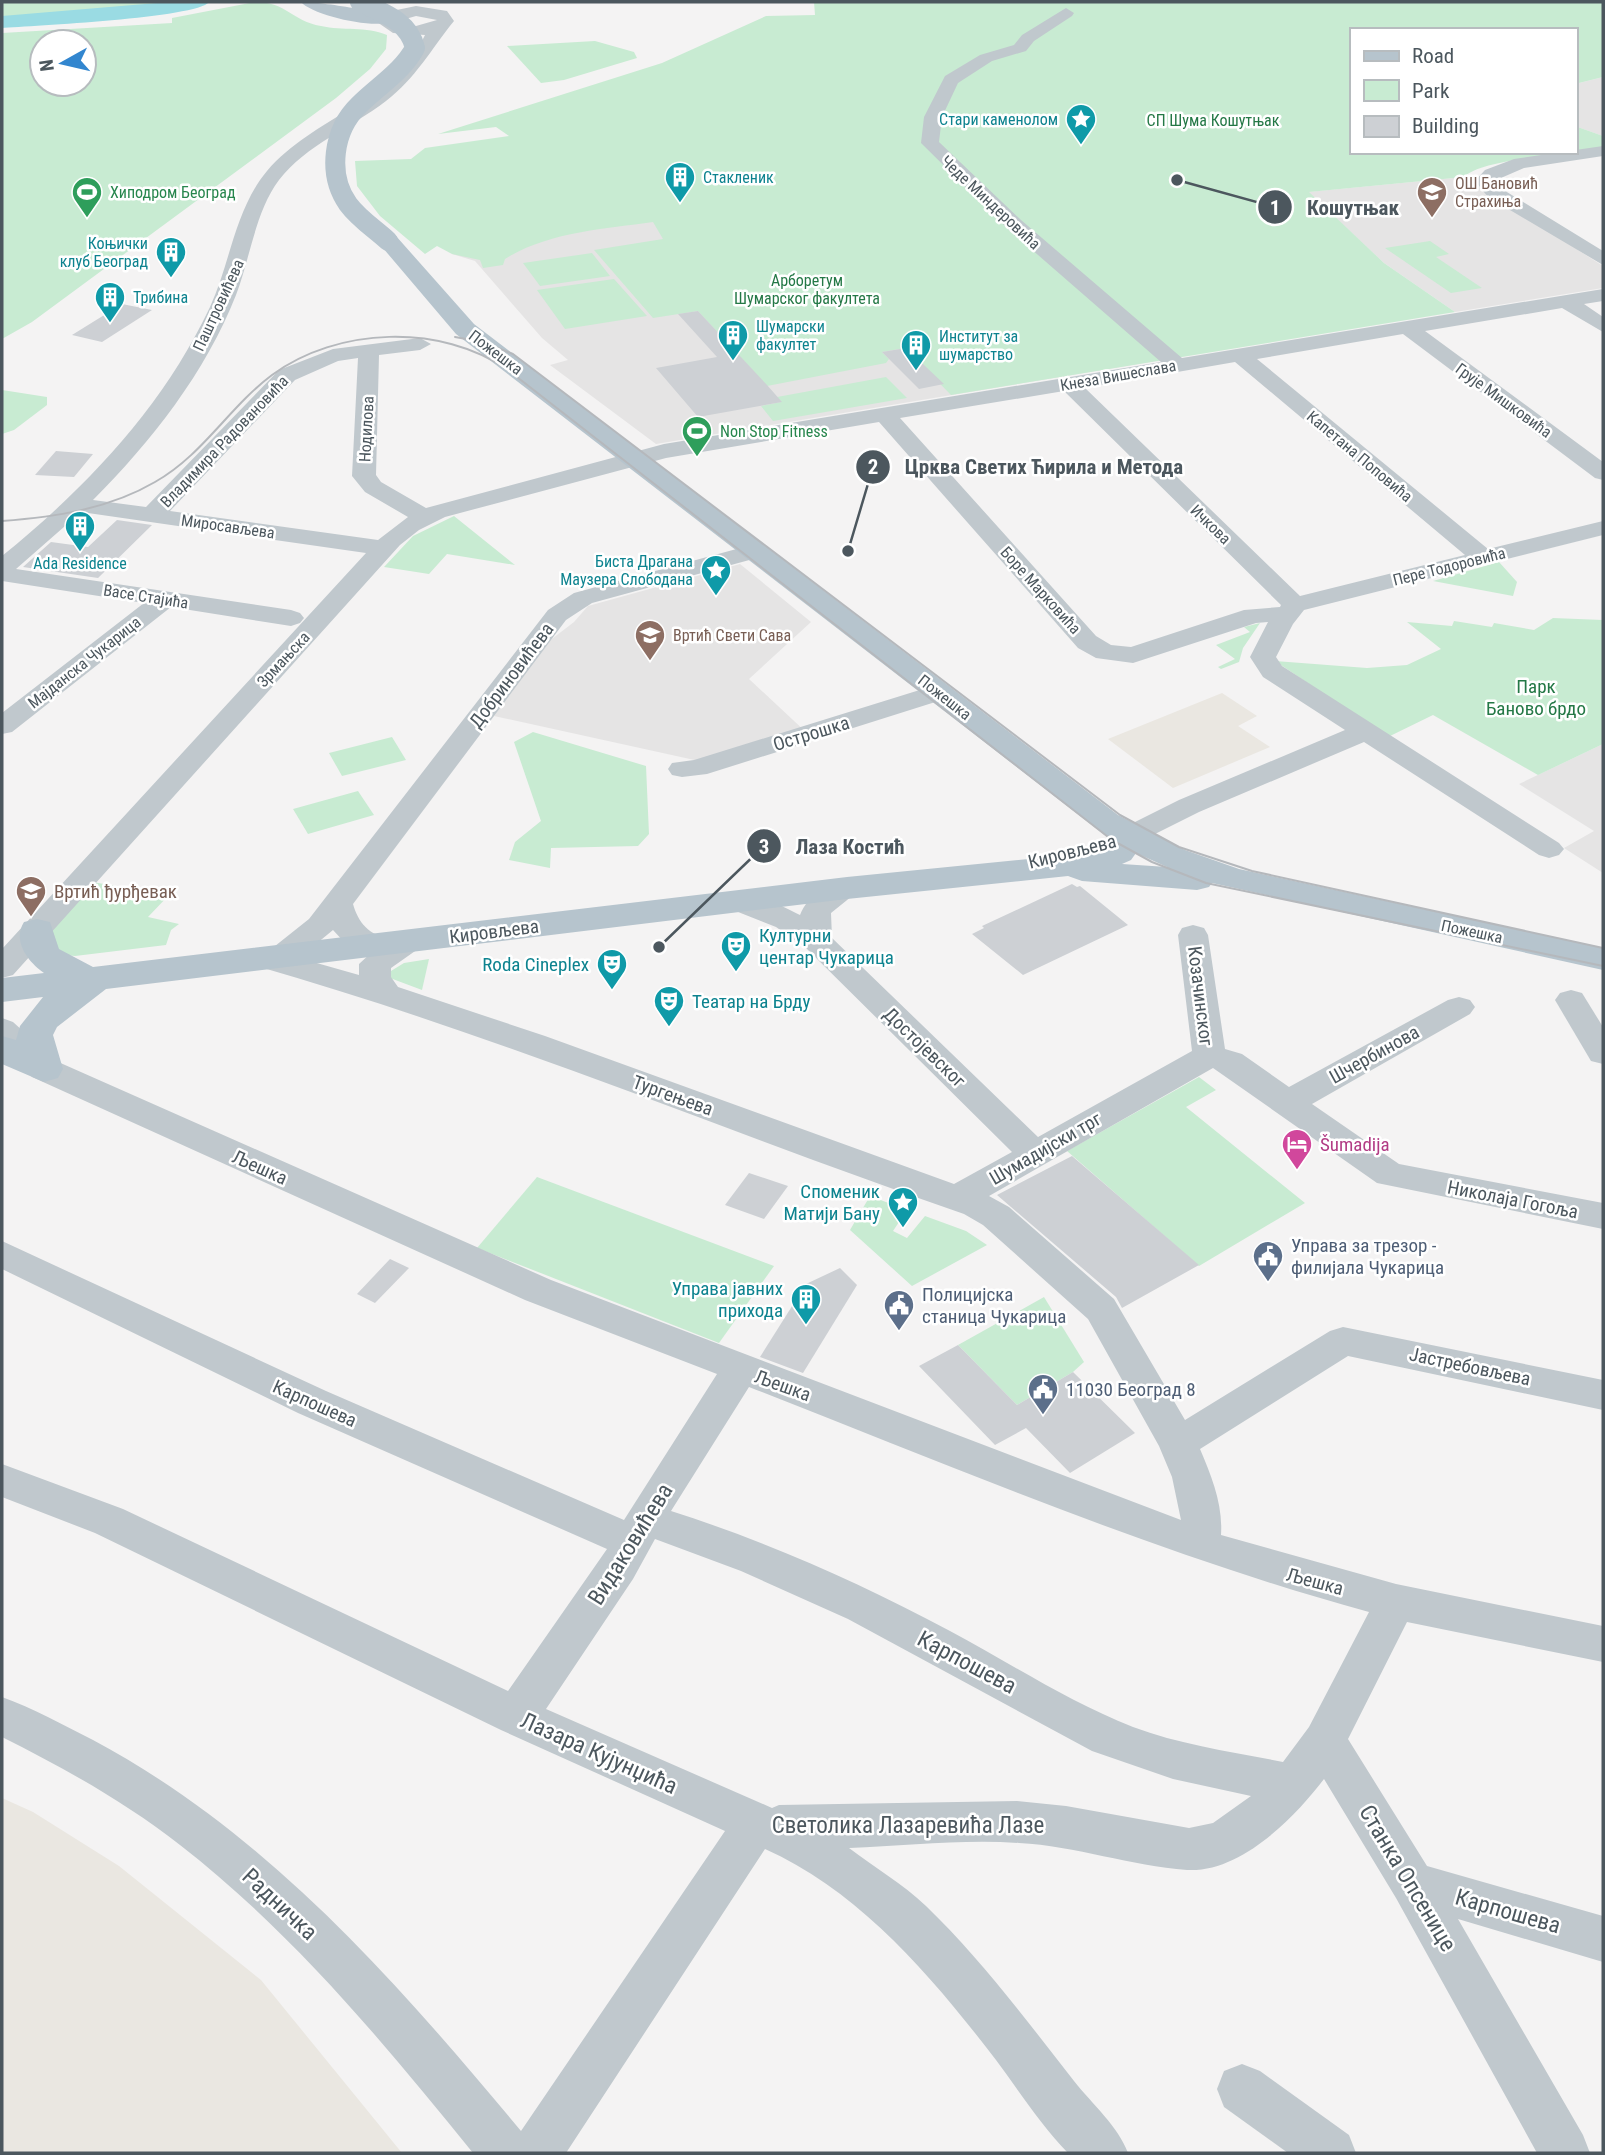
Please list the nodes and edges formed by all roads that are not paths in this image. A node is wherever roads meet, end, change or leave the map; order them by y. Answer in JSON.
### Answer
{"nodes":[{"id":1,"x":360,"y":2,"type":"edge"},
{"id":2,"x":312,"y":4,"type":"edge"},
{"id":3,"x":384,"y":10,"type":"edge"},
{"id":4,"x":412,"y":11,"type":"joint"},
{"id":5,"x":1066,"y":13,"type":"dead end"},
{"id":6,"x":438,"y":26,"type":"junction"},
{"id":7,"x":407,"y":30,"type":"junction"},
{"id":8,"x":427,"y":48,"type":"junction"},
{"id":9,"x":318,"y":135,"type":"junction"},
{"id":10,"x":1603,"y":151,"type":"edge"},
{"id":11,"x":333,"y":196,"type":"dead end"},
{"id":12,"x":1603,"y":259,"type":"edge"},
{"id":13,"x":1603,"y":295,"type":"edge"},
{"id":14,"x":1566,"y":301,"type":"junction"},
{"id":15,"x":1405,"y":326,"type":"junction"},
{"id":16,"x":1603,"y":326,"type":"edge"},
{"id":17,"x":420,"y":344,"type":"dead end"},
{"id":18,"x":369,"y":349,"type":"junction"},
{"id":19,"x":1238,"y":354,"type":"junction"},
{"id":20,"x":1177,"y":365,"type":"junction"},
{"id":21,"x":1069,"y":384,"type":"junction"},
{"id":22,"x":884,"y":414,"type":"junction"},
{"id":23,"x":634,"y":457,"type":"junction"},
{"id":24,"x":1603,"y":473,"type":"edge"},
{"id":25,"x":73,"y":504,"type":"junction"},
{"id":26,"x":152,"y":515,"type":"junction"},
{"id":27,"x":425,"y":517,"type":"junction"},
{"id":28,"x":1603,"y":528,"type":"edge"},
{"id":29,"x":383,"y":548,"type":"junction"},
{"id":30,"x":755,"y":551,"type":"junction"},
{"id":31,"x":1482,"y":558,"type":"junction"},
{"id":32,"x":2,"y":568,"type":"edge"},
{"id":33,"x":2,"y":574,"type":"edge"},
{"id":34,"x":166,"y":599,"type":"junction"},
{"id":35,"x":1290,"y":610,"type":"junction"},
{"id":36,"x":291,"y":618,"type":"dead end"},
{"id":37,"x":939,"y":692,"type":"junction"},
{"id":38,"x":2,"y":726,"type":"edge"},
{"id":39,"x":1365,"y":732,"type":"junction"},
{"id":40,"x":682,"y":769,"type":"dead end"},
{"id":41,"x":1129,"y":836,"type":"junction"},
{"id":42,"x":1549,"y":849,"type":"dead end"},
{"id":43,"x":1059,"y":869,"type":"junction"},
{"id":44,"x":985,"y":872,"type":"junction"},
{"id":45,"x":1246,"y":882,"type":"junction"},
{"id":46,"x":847,"y":888,"type":"junction"},
{"id":47,"x":739,"y":901,"type":"junction"},
{"id":48,"x":337,"y":902,"type":"junction"},
{"id":49,"x":37,"y":930,"type":"junction"},
{"id":50,"x":1193,"y":935,"type":"dead end"},
{"id":51,"x":817,"y":941,"type":"junction"},
{"id":52,"x":394,"y":943,"type":"junction"},
{"id":53,"x":273,"y":957,"type":"junction"},
{"id":54,"x":1603,"y":960,"type":"edge"},
{"id":55,"x":2,"y":968,"type":"edge"},
{"id":56,"x":98,"y":978,"type":"junction"},
{"id":57,"x":2,"y":990,"type":"edge"},
{"id":58,"x":387,"y":995,"type":"junction"},
{"id":59,"x":1572,"y":1000,"type":"dead end"},
{"id":60,"x":1459,"y":1007,"type":"dead end"},
{"id":61,"x":2,"y":1029,"type":"edge"},
{"id":62,"x":2,"y":1048,"type":"edge"},
{"id":63,"x":1603,"y":1053,"type":"edge"},
{"id":64,"x":1209,"y":1056,"type":"junction"},
{"id":65,"x":44,"y":1069,"type":"junction"},
{"id":66,"x":1289,"y":1102,"type":"junction"},
{"id":67,"x":1034,"y":1153,"type":"junction"},
{"id":68,"x":957,"y":1198,"type":"junction"},
{"id":69,"x":1603,"y":1216,"type":"edge"},
{"id":70,"x":2,"y":1254,"type":"edge"},
{"id":71,"x":740,"y":1370,"type":"junction"},
{"id":72,"x":1603,"y":1395,"type":"edge"},
{"id":73,"x":1178,"y":1443,"type":"junction"},
{"id":74,"x":2,"y":1479,"type":"edge"},
{"id":75,"x":639,"y":1530,"type":"junction"},
{"id":76,"x":1200,"y":1545,"type":"junction"},
{"id":77,"x":1396,"y":1602,"type":"junction"},
{"id":78,"x":1603,"y":1644,"type":"edge"},
{"id":79,"x":2,"y":1716,"type":"edge"},
{"id":80,"x":516,"y":1716,"type":"junction"},
{"id":81,"x":1325,"y":1741,"type":"junction"},
{"id":82,"x":1294,"y":1783,"type":"junction"},
{"id":83,"x":756,"y":1824,"type":"junction"},
{"id":84,"x":1412,"y":1883,"type":"junction"},
{"id":85,"x":1603,"y":1939,"type":"edge"},
{"id":86,"x":1242,"y":2089,"type":"dead end"},
{"id":87,"x":506,"y":2153,"type":"edge"},
{"id":88,"x":536,"y":2153,"type":"edge"},
{"id":89,"x":1103,"y":2153,"type":"edge"},
{"id":90,"x":1331,"y":2153,"type":"edge"},
{"id":91,"x":1564,"y":2153,"type":"edge"}],
"edges":[{"from":1,"to":23,"type":"main road","name":"Пожешка","bridge":true},
{"from":2,"to":3,"type":"main road"},
{"from":3,"to":4,"type":"main road"},
{"from":3,"to":7,"type":"street"},
{"from":4,"to":6,"type":"street"},
{"from":5,"to":20,"type":"street","name":"Чеде Миндеровића"},
{"from":6,"to":7,"type":"street"},
{"from":6,"to":8,"type":"street","name":"Паштровићева"},
{"from":7,"to":8,"type":"street"},
{"from":8,"to":9,"type":"street","name":"Паштровићева"},
{"from":9,"to":11,"type":"street"},
{"from":9,"to":25,"type":"street","name":"Паштровићева"},
{"from":10,"to":12,"type":"street"},
{"from":13,"to":14,"type":"street","name":"Кнеза Вишеслава"},
{"from":14,"to":15,"type":"street","name":"Кнеза Вишеслава"},
{"from":14,"to":16,"type":"street"},
{"from":15,"to":19,"type":"street","name":"Кнеза Вишеслава"},
{"from":15,"to":24,"type":"street","name":"Грује Мишковића"},
{"from":17,"to":18,"type":"street","name":"Владимира Радовановића"},
{"from":18,"to":26,"type":"street","name":"Владимира Радовановића"},
{"from":18,"to":27,"type":"street","name":"Нодилова"},
{"from":19,"to":20,"type":"street","name":"Кнеза Вишеслава"},
{"from":19,"to":31,"type":"street","name":"Капетана Поповића"},
{"from":20,"to":21,"type":"street","name":"Кнеза Вишеслава"},
{"from":21,"to":22,"type":"street","name":"Кнеза Вишеслава"},
{"from":21,"to":35,"type":"street","name":"Ичкова"},
{"from":22,"to":23,"type":"street","name":"Кнеза Вишеслава"},
{"from":22,"to":35,"type":"street","name":"Боре Марковића"},
{"from":23,"to":27,"type":"street","name":"Зрмањска"},
{"from":23,"to":30,"type":"main road","name":"Пожешка"},
{"from":25,"to":26,"type":"street","name":"Миросављева"},
{"from":25,"to":32,"type":"street","name":"Паштровићева"},
{"from":26,"to":29,"type":"street","name":"Миросављева"},
{"from":27,"to":29,"type":"street","name":"Зрмањска"},
{"from":28,"to":31,"type":"street","name":"Пере Тодоровића"},
{"from":29,"to":49,"type":"street","name":"Зрмањска"},
{"from":30,"to":37,"type":"main road","name":"Пожешка"},
{"from":30,"to":48,"type":"street","name":"Добриновићева"},
{"from":31,"to":35,"type":"street","name":"Пере Тодоровића"},
{"from":33,"to":34,"type":"street","name":"Васе Стајића"},
{"from":34,"to":36,"type":"street","name":"Васе Стајића"},
{"from":34,"to":38,"type":"street","name":"Мајданска Чукарица"},
{"from":35,"to":39,"type":"street"},
{"from":37,"to":40,"type":"street","name":"Острошка"},
{"from":37,"to":41,"type":"main road","name":"Пожешка"},
{"from":39,"to":41,"type":"street"},
{"from":39,"to":42,"type":"street"},
{"from":41,"to":43,"type":"main road","name":"Кировљева"},
{"from":41,"to":44,"type":"main road","name":"Кировљева"},
{"from":41,"to":45,"type":"main road","name":"Пожешка"},
{"from":43,"to":44,"type":"main road","name":"Кировљева"},
{"from":43,"to":45,"type":"main road"},
{"from":44,"to":46,"type":"main road","name":"Кировљева"},
{"from":45,"to":54,"type":"main road","name":"Пожешка"},
{"from":46,"to":47,"type":"main road","name":"Кировљева"},
{"from":46,"to":51,"type":"street"},
{"from":47,"to":51,"type":"street","name":"Достојевског"},
{"from":47,"to":52,"type":"main road","name":"Кировљева"},
{"from":48,"to":52,"type":"street"},
{"from":48,"to":53,"type":"street","name":"Добриновићева"},
{"from":49,"to":55,"type":"street","name":"Зрмањска"},
{"from":49,"to":56,"type":"main road"},
{"from":50,"to":64,"type":"street","name":"Козачинског"},
{"from":51,"to":67,"type":"street","name":"Достојевског"},
{"from":52,"to":53,"type":"main road","name":"Кировљева"},
{"from":52,"to":58,"type":"street"},
{"from":53,"to":56,"type":"main road","name":"Кировљева"},
{"from":53,"to":58,"type":"street","name":"Тургењева"},
{"from":56,"to":57,"type":"main road","name":"Кировљева"},
{"from":56,"to":65,"type":"main road"},
{"from":58,"to":68,"type":"street","name":"Тургењева"},
{"from":59,"to":63,"type":"street"},
{"from":60,"to":66,"type":"street","name":"Шчербинова"},
{"from":61,"to":65,"type":"street","name":"Љешка"},
{"from":62,"to":65,"type":"main road"},
{"from":64,"to":66,"type":"street"},
{"from":64,"to":67,"type":"street","name":"Шумадијски трг"},
{"from":65,"to":71,"type":"street","name":"Љешка"},
{"from":66,"to":69,"type":"street","name":"Николаја Гогоља"},
{"from":67,"to":68,"type":"street","name":"Шумадијски трг"},
{"from":68,"to":73,"type":"street","name":"Шумадијски трг"},
{"from":70,"to":75,"type":"street","name":"Карпошева"},
{"from":71,"to":75,"type":"street","name":"Видаковићева"},
{"from":71,"to":76,"type":"street","name":"Љешка"},
{"from":72,"to":73,"type":"street","name":"Јастребовљева"},
{"from":73,"to":76,"type":"street","name":"Шумадијски трг"},
{"from":74,"to":80,"type":"street","name":"Лазара Кујунџића"},
{"from":75,"to":80,"type":"street","name":"Видаковићева"},
{"from":75,"to":82,"type":"street","name":"Карпошева"},
{"from":76,"to":77,"type":"street","name":"Љешка"},
{"from":77,"to":78,"type":"street","name":"Љешка"},
{"from":77,"to":81,"type":"street"},
{"from":79,"to":87,"type":"street","name":"Радничка"},
{"from":80,"to":83,"type":"street","name":"Лазара Кујунџића"},
{"from":81,"to":82,"type":"street","name":"Светолика Лазаревића Лазе"},
{"from":81,"to":84,"type":"street","name":"Станка Опсенице"},
{"from":82,"to":83,"type":"street","name":"Светолика Лазаревића Лазе"},
{"from":83,"to":88,"type":"street","name":"Светолика Лазаревића Лазе"},
{"from":83,"to":89,"type":"street","name":"Лазара Кујунџића"},
{"from":84,"to":85,"type":"street","name":"Карпошева"},
{"from":84,"to":91,"type":"street","name":"Станка Опсенице"},
{"from":86,"to":90,"type":"street"}]}
